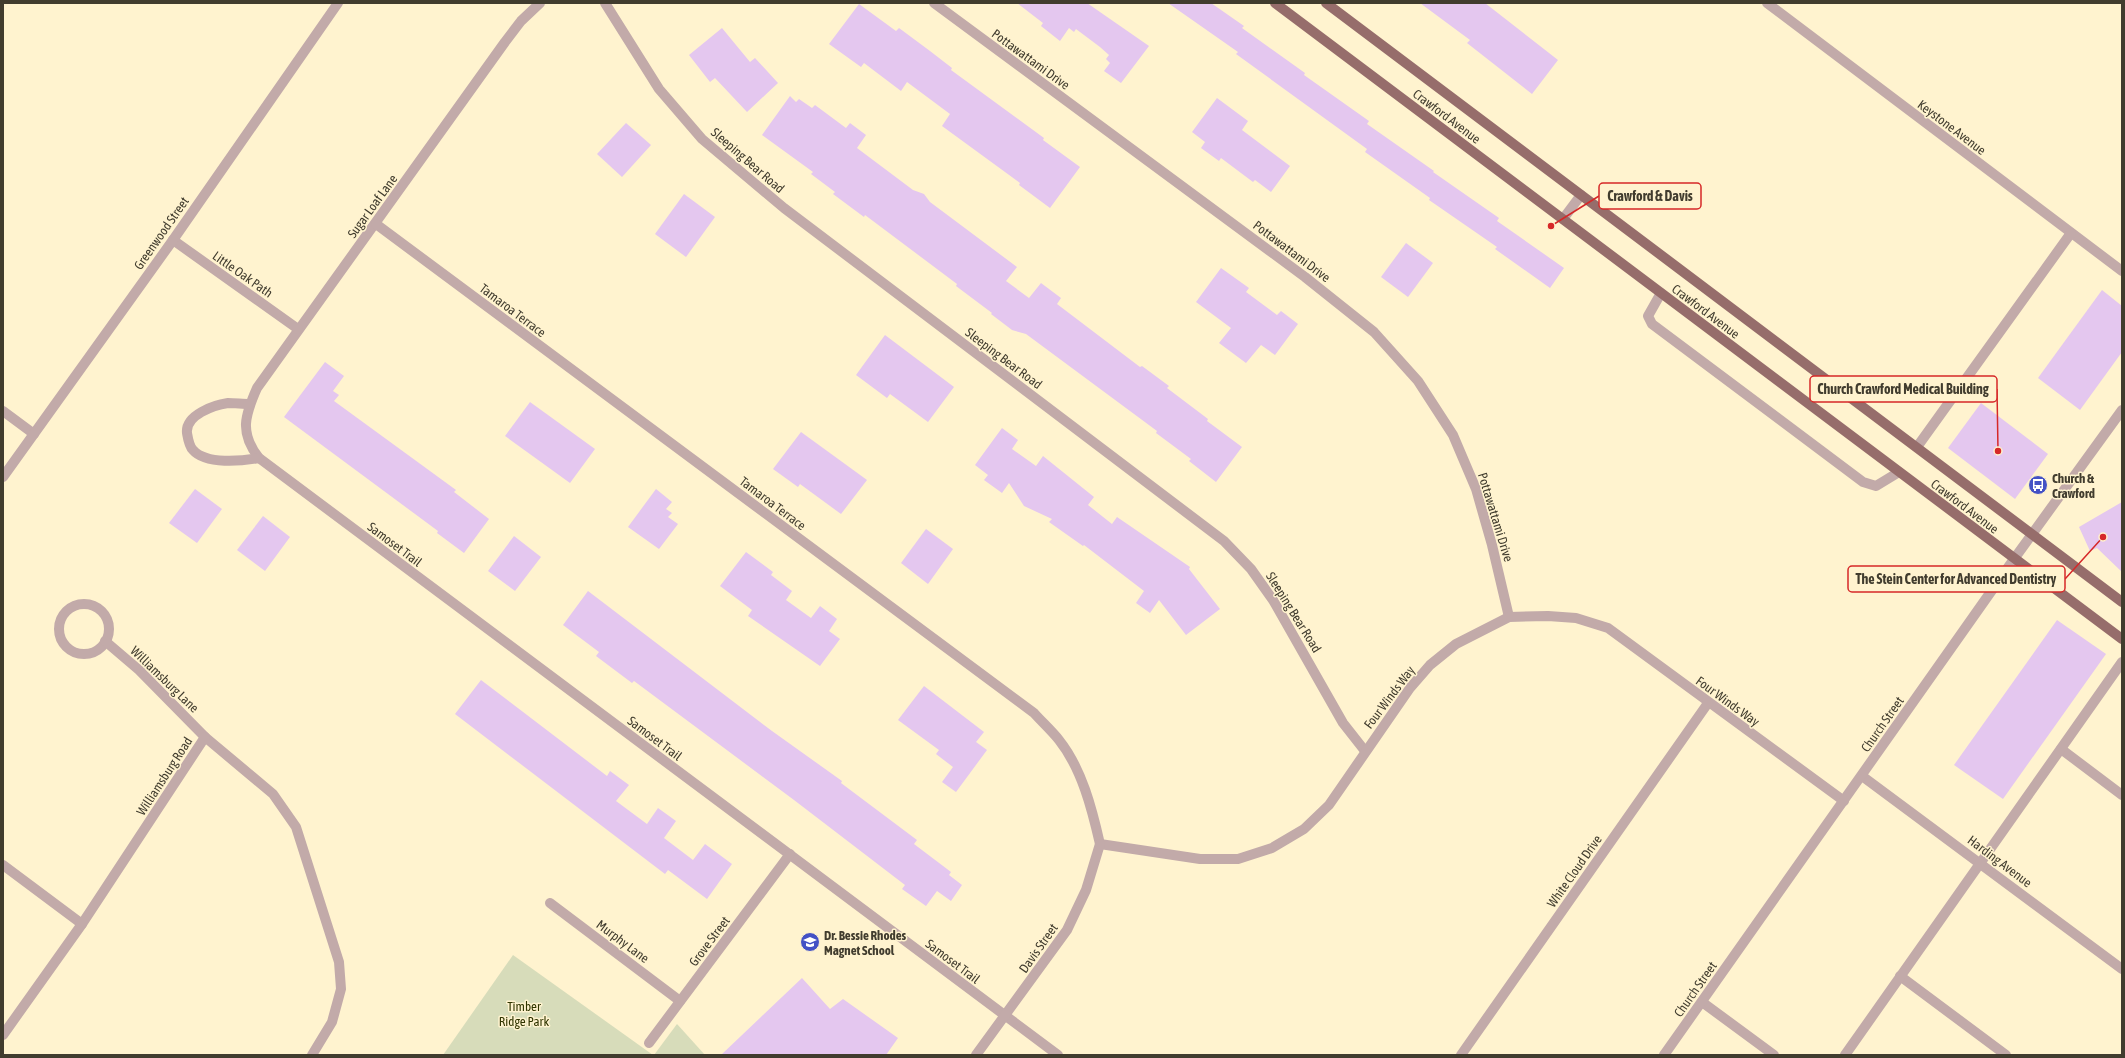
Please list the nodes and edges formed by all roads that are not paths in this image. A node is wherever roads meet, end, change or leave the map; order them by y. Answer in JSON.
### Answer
{"nodes":[{"id":1,"x":338,"y":3,"type":"edge"},
{"id":2,"x":540,"y":3,"type":"edge"},
{"id":3,"x":605,"y":3,"type":"edge"},
{"id":4,"x":934,"y":3,"type":"edge"},
{"id":5,"x":1275,"y":3,"type":"edge"},
{"id":6,"x":1326,"y":3,"type":"edge"},
{"id":7,"x":1767,"y":3,"type":"edge"},
{"id":8,"x":1581,"y":195,"type":"junction"},
{"id":9,"x":1563,"y":220,"type":"junction"},
{"id":10,"x":376,"y":224,"type":"junction"},
{"id":11,"x":2071,"y":233,"type":"junction"},
{"id":12,"x":173,"y":240,"type":"junction"},
{"id":13,"x":2122,"y":271,"type":"edge"},
{"id":14,"x":1661,"y":293,"type":"junction"},
{"id":15,"x":298,"y":329,"type":"junction"},
{"id":16,"x":250,"y":404,"type":"junction"},
{"id":17,"x":2122,"y":410,"type":"edge"},
{"id":18,"x":3,"y":411,"type":"edge"},
{"id":19,"x":34,"y":434,"type":"junction"},
{"id":20,"x":246,"y":434,"type":"joint"},
{"id":21,"x":1917,"y":447,"type":"junction"},
{"id":22,"x":259,"y":458,"type":"junction"},
{"id":23,"x":1899,"y":472,"type":"junction"},
{"id":24,"x":3,"y":477,"type":"edge"},
{"id":25,"x":2032,"y":534,"type":"junction"},
{"id":26,"x":2014,"y":559,"type":"junction"},
{"id":27,"x":2122,"y":602,"type":"edge"},
{"id":28,"x":1509,"y":617,"type":"junction"},
{"id":29,"x":2122,"y":639,"type":"edge"},
{"id":30,"x":105,"y":641,"type":"junction"},
{"id":31,"x":2122,"y":662,"type":"edge"},
{"id":32,"x":1708,"y":703,"type":"junction"},
{"id":33,"x":205,"y":737,"type":"junction"},
{"id":34,"x":2061,"y":749,"type":"junction"},
{"id":35,"x":1365,"y":751,"type":"junction"},
{"id":36,"x":1862,"y":776,"type":"junction"},
{"id":37,"x":2122,"y":795,"type":"edge"},
{"id":38,"x":1844,"y":801,"type":"junction"},
{"id":39,"x":1100,"y":844,"type":"junction"},
{"id":40,"x":790,"y":854,"type":"junction"},
{"id":41,"x":1981,"y":863,"type":"junction"},
{"id":42,"x":3,"y":865,"type":"edge"},
{"id":43,"x":550,"y":903,"type":"dead end"},
{"id":44,"x":82,"y":924,"type":"junction"},
{"id":45,"x":2122,"y":969,"type":"edge"},
{"id":46,"x":1900,"y":976,"type":"junction"},
{"id":47,"x":680,"y":1001,"type":"junction"},
{"id":48,"x":1702,"y":1002,"type":"junction"},
{"id":49,"x":1005,"y":1016,"type":"junction"},
{"id":50,"x":3,"y":1035,"type":"edge"},
{"id":51,"x":649,"y":1043,"type":"dead end"},
{"id":52,"x":312,"y":1055,"type":"edge"},
{"id":53,"x":976,"y":1055,"type":"edge"},
{"id":54,"x":1058,"y":1055,"type":"edge"},
{"id":55,"x":1461,"y":1055,"type":"edge"},
{"id":56,"x":1664,"y":1055,"type":"edge"},
{"id":57,"x":1774,"y":1055,"type":"edge"},
{"id":58,"x":1845,"y":1055,"type":"edge"},
{"id":59,"x":2006,"y":1055,"type":"edge"}],
"edges":[{"from":1,"to":12,"type":"street","name":"Greenwood Street"},
{"from":2,"to":10,"type":"street","name":"Sugar Loaf Lane"},
{"from":3,"to":35,"type":"street","name":"Sleeping Bear Road"},
{"from":4,"to":28,"type":"street","name":"Pottawattami Drive"},
{"from":5,"to":9,"type":"main road","name":"Crawford Avenue"},
{"from":6,"to":8,"type":"main road","name":"Crawford Avenue"},
{"from":7,"to":11,"type":"street","name":"Keystone Avenue"},
{"from":8,"to":9,"type":"street"},
{"from":8,"to":21,"type":"main road","name":"Crawford Avenue"},
{"from":9,"to":14,"type":"main road","name":"Crawford Avenue"},
{"from":10,"to":15,"type":"street","name":"Sugar Loaf Lane"},
{"from":10,"to":39,"type":"street","name":"Tamaroa Terrace"},
{"from":11,"to":13,"type":"street","name":"Keystone Avenue"},
{"from":11,"to":21,"type":"street"},
{"from":12,"to":15,"type":"street","name":"Little Oak Path"},
{"from":12,"to":19,"type":"street","name":"Greenwood Street"},
{"from":14,"to":23,"type":"main road","name":"Crawford Avenue"},
{"from":14,"to":23,"type":"street"},
{"from":15,"to":16,"type":"street","name":"Sugar Loaf Lane"},
{"from":16,"to":20,"type":"street","name":"Sugar Loaf Lane"},
{"from":16,"to":22,"type":"street"},
{"from":17,"to":25,"type":"street","name":"Church Street"},
{"from":18,"to":19,"type":"street"},
{"from":19,"to":24,"type":"street","name":"Greenwood Street"},
{"from":20,"to":22,"type":"street","name":"Samoset Trail"},
{"from":21,"to":25,"type":"main road","name":"Crawford Avenue"},
{"from":22,"to":40,"type":"street","name":"Samoset Trail"},
{"from":23,"to":26,"type":"main road","name":"Crawford Avenue"},
{"from":25,"to":26,"type":"street","name":"Church Street"},
{"from":25,"to":27,"type":"main road","name":"Crawford Avenue"},
{"from":26,"to":29,"type":"main road","name":"Crawford Avenue"},
{"from":26,"to":36,"type":"street","name":"Church Street"},
{"from":28,"to":32,"type":"street","name":"Four Winds Way"},
{"from":28,"to":35,"type":"street","name":"Four Winds Way"},
{"from":30,"to":30,"type":"street"},
{"from":30,"to":33,"type":"street","name":"Williamsburg Lane"},
{"from":31,"to":34,"type":"street"},
{"from":32,"to":38,"type":"street","name":"Four Winds Way"},
{"from":32,"to":55,"type":"street","name":"White Cloud Drive"},
{"from":33,"to":44,"type":"street","name":"Williamsburg Road"},
{"from":33,"to":52,"type":"street","name":"Williamsburg Road"},
{"from":34,"to":37,"type":"street"},
{"from":34,"to":41,"type":"street"},
{"from":35,"to":39,"type":"street","name":"Four Winds Way"},
{"from":36,"to":38,"type":"street","name":"Church Street"},
{"from":36,"to":41,"type":"street","name":"Harding Avenue"},
{"from":38,"to":48,"type":"street","name":"Church Street"},
{"from":39,"to":49,"type":"street","name":"Davis Street"},
{"from":40,"to":47,"type":"street","name":"Grove Street"},
{"from":40,"to":49,"type":"street","name":"Samoset Trail"},
{"from":41,"to":45,"type":"street","name":"Harding Avenue"},
{"from":41,"to":46,"type":"street"},
{"from":42,"to":44,"type":"street"},
{"from":43,"to":47,"type":"street","name":"Murphy Lane"},
{"from":44,"to":50,"type":"street","name":"Williamsburg Road"},
{"from":46,"to":58,"type":"street"},
{"from":46,"to":59,"type":"street"},
{"from":47,"to":51,"type":"street","name":"Grove Street"},
{"from":48,"to":56,"type":"street","name":"Church Street"},
{"from":48,"to":57,"type":"street"},
{"from":49,"to":53,"type":"street","name":"Davis Street"},
{"from":49,"to":54,"type":"street","name":"Samoset Trail"}]}
